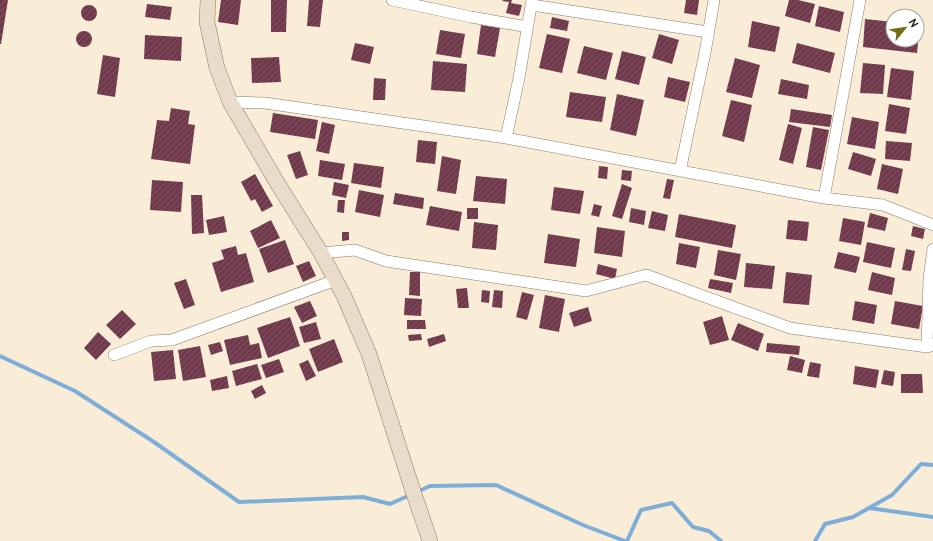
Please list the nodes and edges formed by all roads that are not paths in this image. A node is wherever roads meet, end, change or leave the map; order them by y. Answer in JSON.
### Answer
{"nodes":[{"id":1,"x":208,"y":0,"type":"edge"},
{"id":2,"x":392,"y":0,"type":"edge"},
{"id":3,"x":714,"y":0,"type":"edge"},
{"id":4,"x":860,"y":0,"type":"edge"},
{"id":5,"x":532,"y":2,"type":"edge"},
{"id":6,"x":528,"y":27,"type":"junction"},
{"id":7,"x":708,"y":32,"type":"junction"},
{"id":8,"x":230,"y":102,"type":"junction"},
{"id":9,"x":506,"y":138,"type":"junction"},
{"id":10,"x":680,"y":171,"type":"junction"},
{"id":11,"x":824,"y":198,"type":"junction"},
{"id":12,"x":933,"y":224,"type":"edge"},
{"id":13,"x":933,"y":249,"type":"edge"},
{"id":14,"x":321,"y":253,"type":"junction"},
{"id":15,"x":336,"y":280,"type":"junction"},
{"id":16,"x":930,"y":346,"type":"edge"},
{"id":17,"x":114,"y":355,"type":"dead end"},
{"id":18,"x":430,"y":541,"type":"edge"}],
"edges":[{"from":1,"to":8,"type":"street"},
{"from":2,"to":6,"type":"street"},
{"from":3,"to":7,"type":"street"},
{"from":4,"to":11,"type":"street"},
{"from":5,"to":6,"type":"street"},
{"from":5,"to":7,"type":"street"},
{"from":6,"to":9,"type":"street"},
{"from":7,"to":10,"type":"street"},
{"from":8,"to":9,"type":"street"},
{"from":8,"to":14,"type":"street"},
{"from":9,"to":10,"type":"street"},
{"from":10,"to":11,"type":"street"},
{"from":11,"to":12,"type":"street"},
{"from":13,"to":16,"type":"street"},
{"from":14,"to":15,"type":"street"},
{"from":14,"to":16,"type":"street"},
{"from":15,"to":17,"type":"street"},
{"from":15,"to":18,"type":"street"}]}
